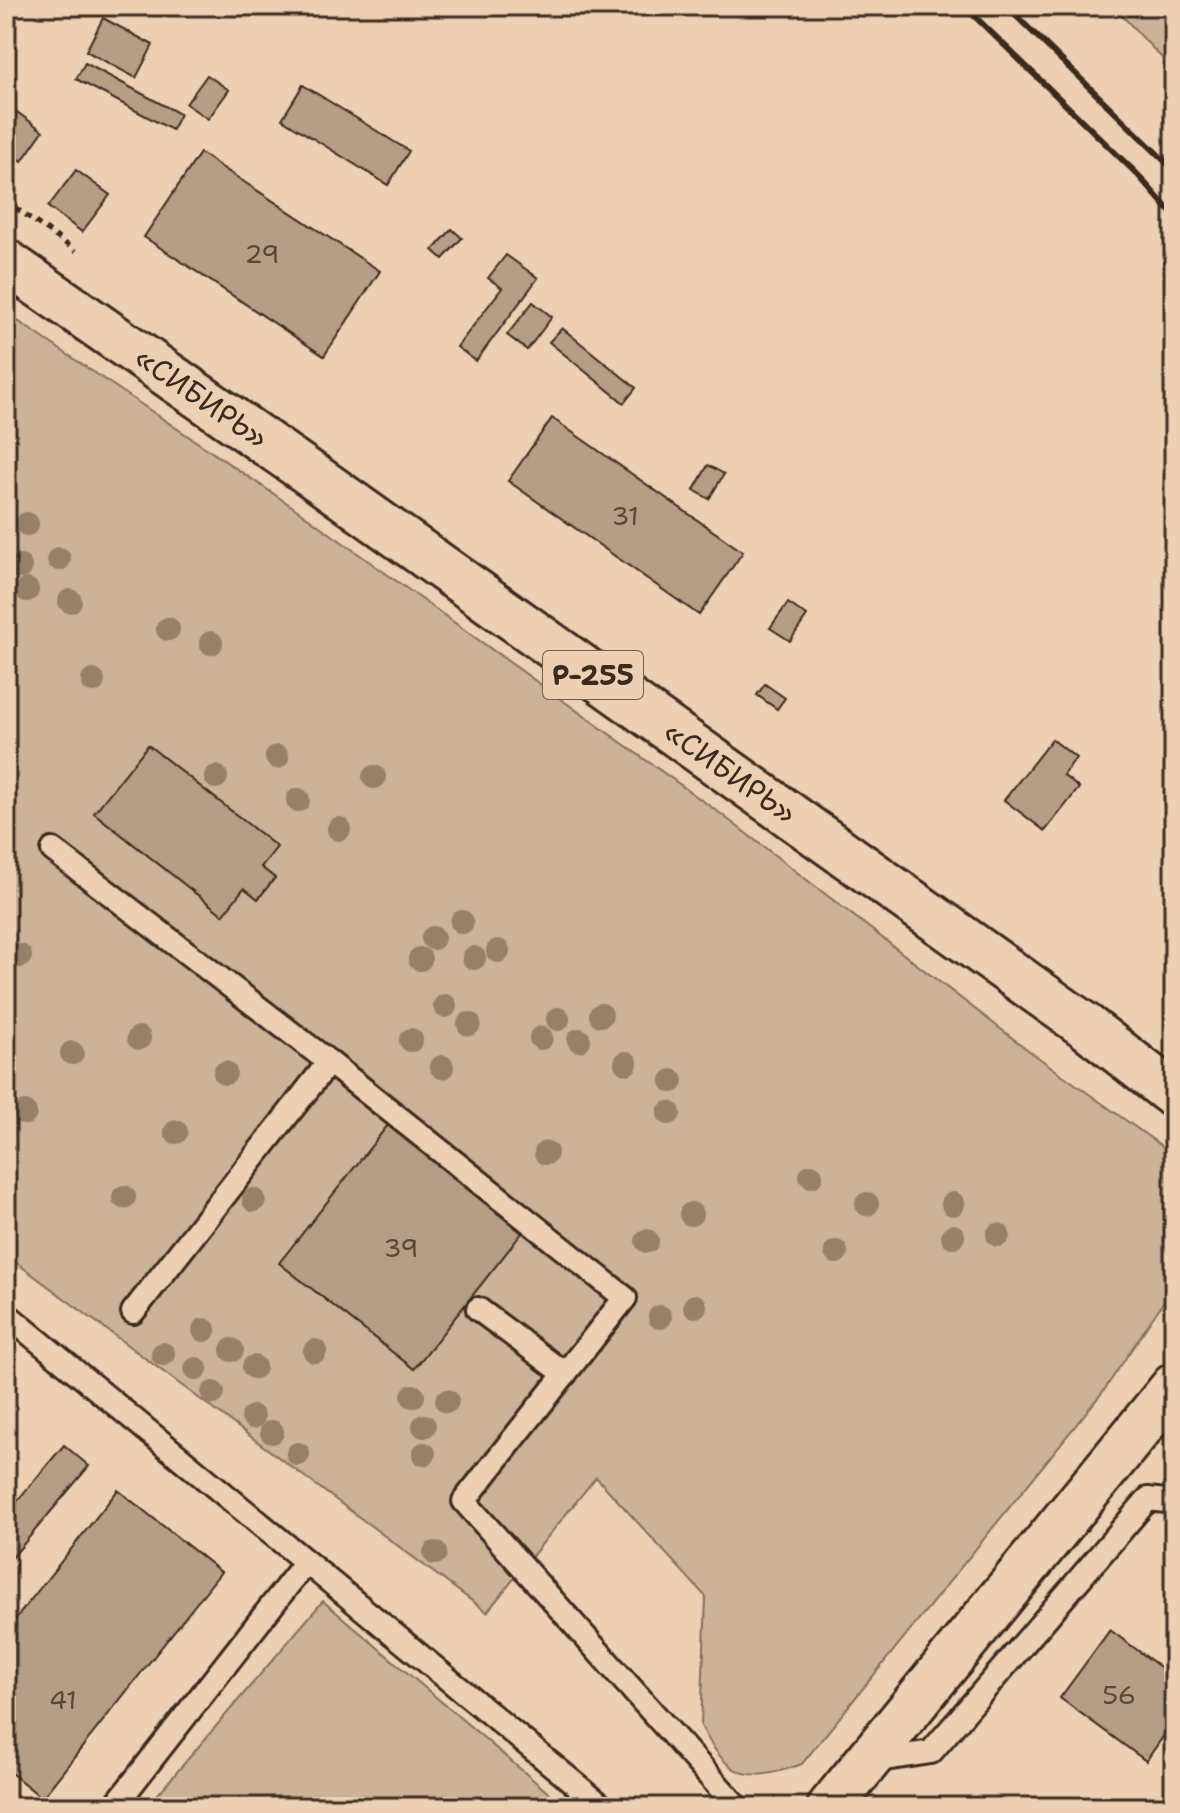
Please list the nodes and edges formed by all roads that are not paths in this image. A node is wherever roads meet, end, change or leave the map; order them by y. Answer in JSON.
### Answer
{"nodes":[{"id":1,"x":6,"y":262,"type":"edge"},
{"id":2,"x":53,"y":850,"type":"dead end"},
{"id":3,"x":329,"y":1062,"type":"junction"},
{"id":4,"x":1174,"y":1095,"type":"edge"},
{"id":5,"x":478,"y":1309,"type":"dead end"},
{"id":6,"x":133,"y":1312,"type":"dead end"},
{"id":7,"x":6,"y":1314,"type":"edge"},
{"id":8,"x":565,"y":1374,"type":"junction"},
{"id":9,"x":1174,"y":1386,"type":"edge"},
{"id":10,"x":1174,"y":1502,"type":"edge"},
{"id":11,"x":306,"y":1562,"type":"junction"},
{"id":12,"x":867,"y":1762,"type":"junction"},
{"id":13,"x":114,"y":1807,"type":"edge"},
{"id":14,"x":603,"y":1807,"type":"edge"},
{"id":15,"x":737,"y":1807,"type":"edge"},
{"id":16,"x":830,"y":1807,"type":"edge"}],
"edges":[{"from":1,"to":4,"type":"main road","name":"«СИБИРЬ»","number":"Р-255"},
{"from":2,"to":3,"type":"lane"},
{"from":3,"to":6,"type":"lane"},
{"from":3,"to":8,"type":"lane"},
{"from":5,"to":8,"type":"lane"},
{"from":7,"to":11,"type":"lane"},
{"from":8,"to":15,"type":"lane"},
{"from":9,"to":12,"type":"main road"},
{"from":10,"to":12,"type":"lane"},
{"from":11,"to":13,"type":"lane"},
{"from":11,"to":14,"type":"lane"},
{"from":12,"to":16,"type":"main road"}]}
